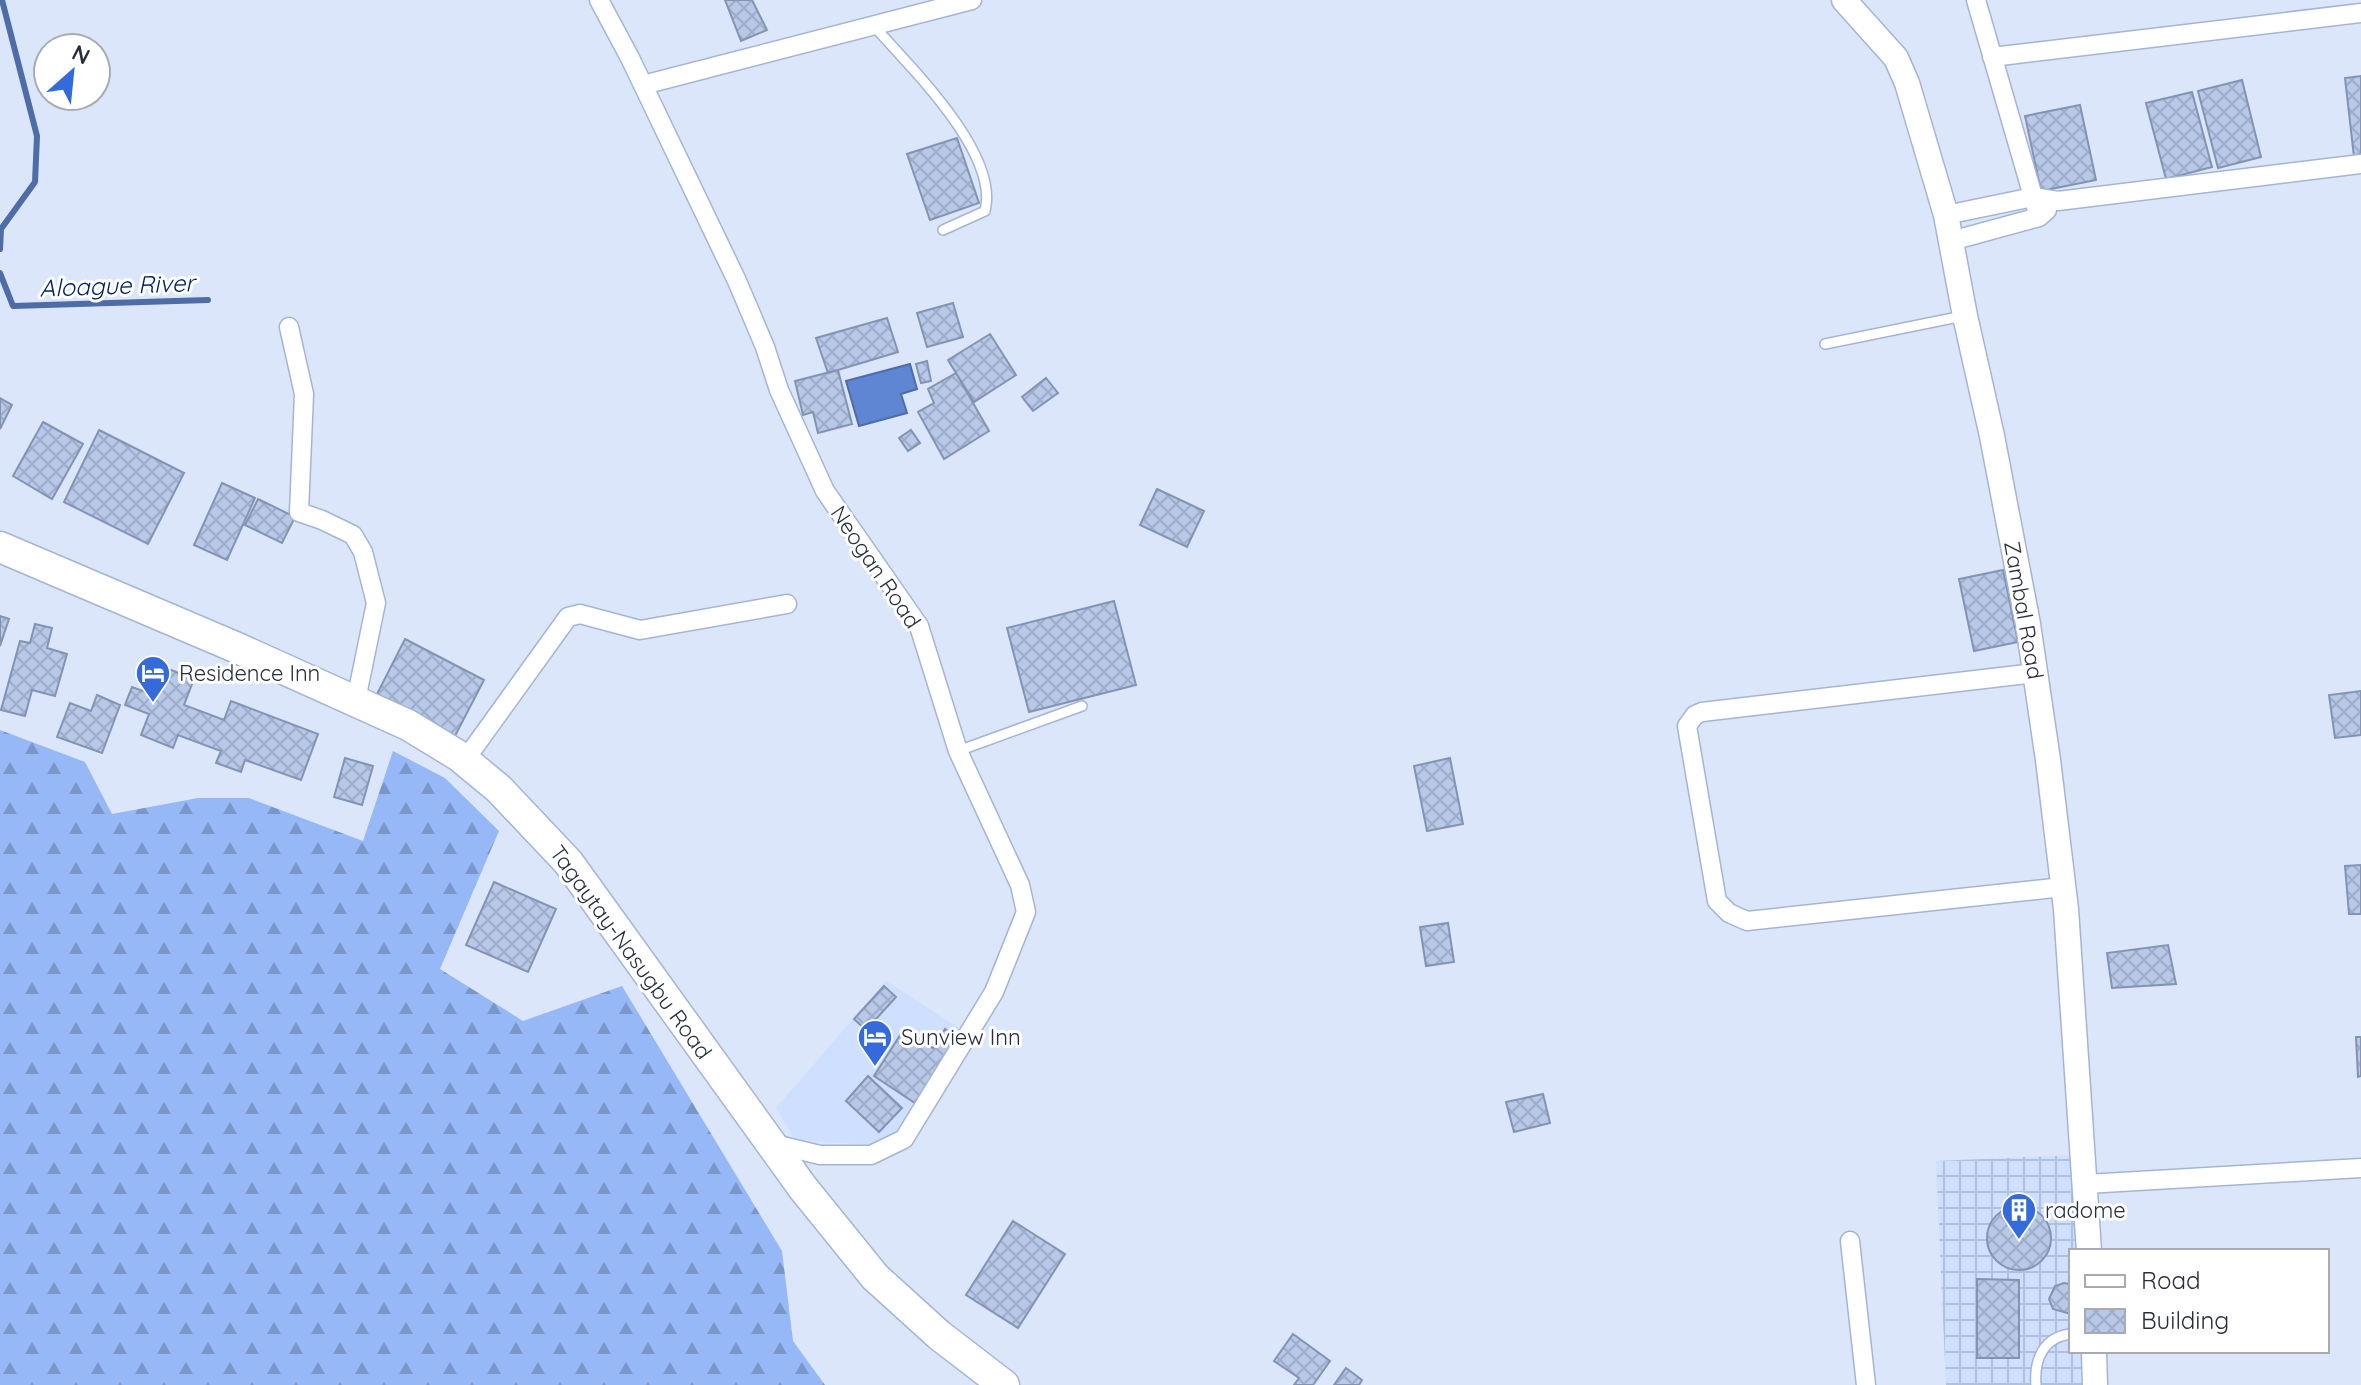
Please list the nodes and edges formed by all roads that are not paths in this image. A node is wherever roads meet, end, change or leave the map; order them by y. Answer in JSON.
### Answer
{"nodes":[{"id":1,"x":599,"y":0,"type":"edge"},
{"id":2,"x":972,"y":0,"type":"edge"},
{"id":3,"x":1844,"y":0,"type":"edge"},
{"id":4,"x":1976,"y":0,"type":"edge"},
{"id":5,"x":2361,"y":13,"type":"edge"},
{"id":6,"x":873,"y":25,"type":"junction"},
{"id":7,"x":1992,"y":57,"type":"junction"},
{"id":8,"x":643,"y":85,"type":"junction"},
{"id":9,"x":2361,"y":164,"type":"edge"},
{"id":10,"x":2033,"y":197,"type":"junction"},
{"id":11,"x":2058,"y":201,"type":"junction"},
{"id":12,"x":1946,"y":215,"type":"junction"},
{"id":13,"x":2039,"y":217,"type":"junction"},
{"id":14,"x":943,"y":230,"type":"dead end"},
{"id":15,"x":1951,"y":241,"type":"junction"},
{"id":16,"x":1965,"y":316,"type":"junction"},
{"id":17,"x":289,"y":327,"type":"dead end"},
{"id":18,"x":1825,"y":344,"type":"dead end"},
{"id":19,"x":0,"y":547,"type":"edge"},
{"id":20,"x":787,"y":604,"type":"dead end"},
{"id":21,"x":2035,"y":673,"type":"junction"},
{"id":22,"x":356,"y":700,"type":"junction"},
{"id":23,"x":1082,"y":706,"type":"dead end"},
{"id":24,"x":958,"y":751,"type":"junction"},
{"id":25,"x":465,"y":760,"type":"junction"},
{"id":26,"x":2063,"y":887,"type":"junction"},
{"id":27,"x":770,"y":1143,"type":"junction"},
{"id":28,"x":2361,"y":1168,"type":"edge"},
{"id":29,"x":2086,"y":1184,"type":"junction"},
{"id":30,"x":1850,"y":1241,"type":"dead end"},
{"id":31,"x":2089,"y":1249,"type":"edge"},
{"id":32,"x":2069,"y":1334,"type":"edge"},
{"id":33,"x":2094,"y":1353,"type":"edge"},
{"id":34,"x":1004,"y":1385,"type":"edge"},
{"id":35,"x":1866,"y":1385,"type":"edge"},
{"id":36,"x":2036,"y":1385,"type":"edge"},
{"id":37,"x":2095,"y":1385,"type":"edge"}],
"edges":[{"from":1,"to":8,"type":"street","name":"Neogan Road"},
{"from":2,"to":6,"type":"street"},
{"from":3,"to":12,"type":"street","name":"Zambal Road"},
{"from":4,"to":7,"type":"street"},
{"from":5,"to":7,"type":"street"},
{"from":6,"to":8,"type":"street"},
{"from":6,"to":14,"type":"lane"},
{"from":7,"to":10,"type":"street"},
{"from":8,"to":24,"type":"street","name":"Neogan Road"},
{"from":9,"to":11,"type":"street"},
{"from":10,"to":11,"type":"street"},
{"from":10,"to":12,"type":"street"},
{"from":10,"to":13,"type":"street"},
{"from":11,"to":13,"type":"street"},
{"from":12,"to":15,"type":"street","name":"Zambal Road"},
{"from":13,"to":15,"type":"street"},
{"from":15,"to":16,"type":"street","name":"Zambal Road"},
{"from":16,"to":18,"type":"lane"},
{"from":16,"to":21,"type":"street","name":"Zambal Road"},
{"from":17,"to":22,"type":"street"},
{"from":19,"to":22,"type":"main road","name":"Tagaytay-Nasugbu Road"},
{"from":20,"to":25,"type":"street"},
{"from":21,"to":26,"type":"street","name":"Zambal Road"},
{"from":21,"to":26,"type":"street"},
{"from":22,"to":25,"type":"main road","name":"Tagaytay-Nasugbu Road"},
{"from":23,"to":24,"type":"lane"},
{"from":24,"to":27,"type":"street","name":"Neogan Road"},
{"from":25,"to":27,"type":"main road","name":"Tagaytay-Nasugbu Road"},
{"from":26,"to":29,"type":"street","name":"Zambal Road"},
{"from":27,"to":34,"type":"main road","name":"Tagaytay-Nasugbu Road"},
{"from":28,"to":29,"type":"street"},
{"from":29,"to":31,"type":"street","name":"Zambal Road"},
{"from":30,"to":35,"type":"street"},
{"from":32,"to":36,"type":"lane"},
{"from":33,"to":37,"type":"street"}]}
